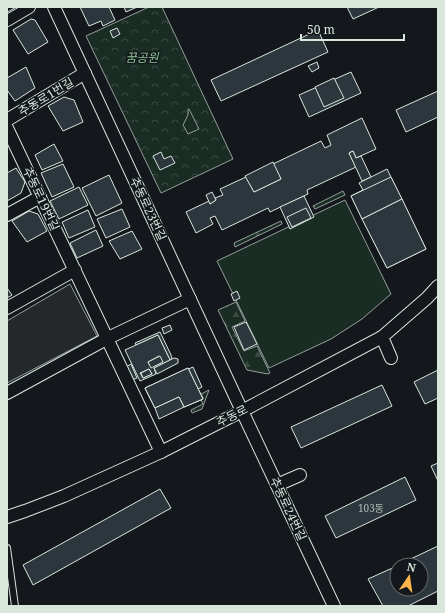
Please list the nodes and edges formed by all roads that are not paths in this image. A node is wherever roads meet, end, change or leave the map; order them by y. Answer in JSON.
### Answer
{"nodes":[{"id":1,"x":29,"y":7,"type":"edge"},
{"id":2,"x":54,"y":7,"type":"edge"},
{"id":3,"x":7,"y":20,"type":"edge"},
{"id":4,"x":85,"y":73,"type":"junction"},
{"id":5,"x":7,"y":120,"type":"edge"},
{"id":6,"x":7,"y":128,"type":"edge"},
{"id":7,"x":40,"y":197,"type":"junction"},
{"id":8,"x":7,"y":215,"type":"edge"},
{"id":9,"x":75,"y":270,"type":"junction"},
{"id":10,"x":438,"y":286,"type":"edge"},
{"id":11,"x":190,"y":299,"type":"junction"},
{"id":12,"x":7,"y":308,"type":"edge"},
{"id":13,"x":382,"y":337,"type":"junction"},
{"id":14,"x":108,"y":338,"type":"junction"},
{"id":15,"x":391,"y":358,"type":"dead end"},
{"id":16,"x":7,"y":393,"type":"edge"},
{"id":17,"x":242,"y":411,"type":"junction"},
{"id":18,"x":161,"y":452,"type":"junction"},
{"id":19,"x":300,"y":475,"type":"dead end"},
{"id":20,"x":277,"y":485,"type":"junction"},
{"id":21,"x":7,"y":517,"type":"edge"},
{"id":22,"x":7,"y":548,"type":"edge"},
{"id":23,"x":15,"y":606,"type":"edge"},
{"id":24,"x":334,"y":606,"type":"edge"}],
"edges":[{"from":1,"to":3,"type":"street"},
{"from":2,"to":4,"type":"street","name":"추동로23번길"},
{"from":4,"to":5,"type":"street","name":"추동로1번길"},
{"from":4,"to":11,"type":"street","name":"추동로23번길"},
{"from":6,"to":7,"type":"street","name":"추동로19번길"},
{"from":7,"to":8,"type":"street"},
{"from":7,"to":9,"type":"street","name":"추동로19번길"},
{"from":9,"to":12,"type":"street"},
{"from":9,"to":14,"type":"street","name":"추동로19번길"},
{"from":10,"to":13,"type":"street","name":"추동로"},
{"from":11,"to":14,"type":"street"},
{"from":11,"to":17,"type":"street","name":"추동로23번길"},
{"from":13,"to":15,"type":"street"},
{"from":13,"to":17,"type":"street","name":"추동로"},
{"from":14,"to":16,"type":"street"},
{"from":14,"to":18,"type":"street","name":"추동로19번길"},
{"from":17,"to":18,"type":"street","name":"추동로"},
{"from":17,"to":20,"type":"street","name":"추동로24번길"},
{"from":18,"to":21,"type":"street","name":"추동로"},
{"from":19,"to":20,"type":"street"},
{"from":20,"to":24,"type":"street","name":"추동로24번길"},
{"from":22,"to":23,"type":"lane"}]}
